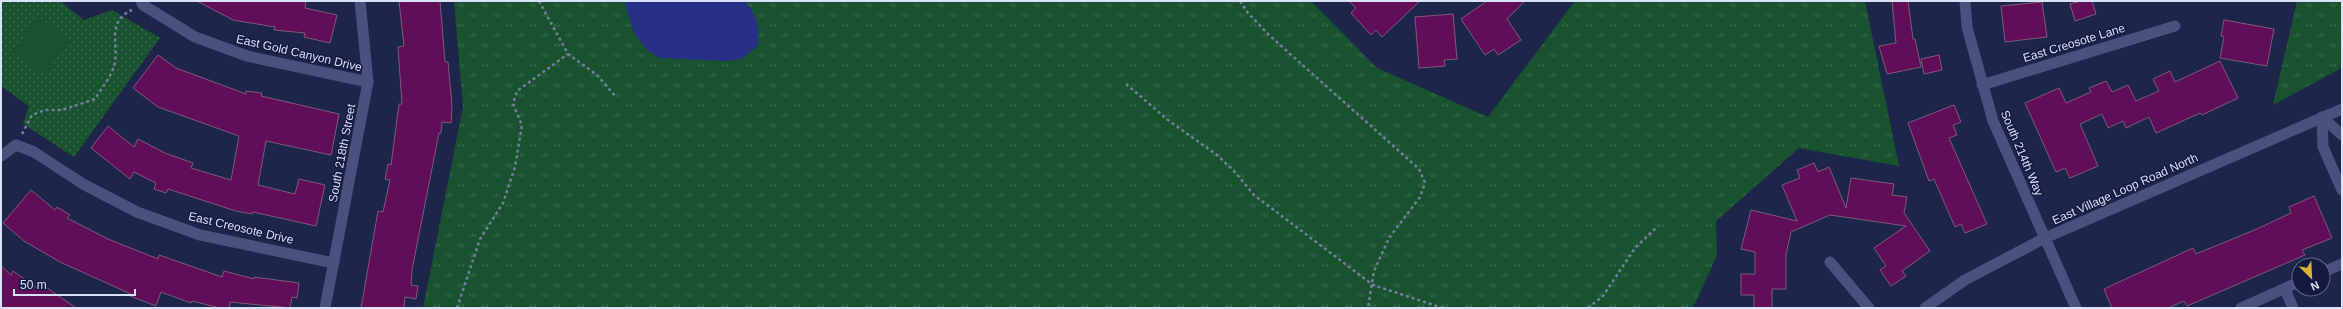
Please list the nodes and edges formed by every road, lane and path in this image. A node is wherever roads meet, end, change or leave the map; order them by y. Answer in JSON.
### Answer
{"nodes":[{"id":1,"x":360,"y":1,"type":"edge"},
{"id":2,"x":539,"y":1,"type":"edge"},
{"id":3,"x":1240,"y":1,"type":"edge"},
{"id":4,"x":1965,"y":1,"type":"edge"},
{"id":5,"x":142,"y":3,"type":"edge"},
{"id":6,"x":2175,"y":26,"type":"dead end"},
{"id":7,"x":568,"y":54,"type":"junction"},
{"id":8,"x":368,"y":82,"type":"junction"},
{"id":9,"x":1126,"y":84,"type":"dead end"},
{"id":10,"x":1982,"y":85,"type":"junction"},
{"id":11,"x":616,"y":98,"type":"dead end"},
{"id":12,"x":2342,"y":109,"type":"edge"},
{"id":13,"x":2322,"y":117,"type":"junction"},
{"id":14,"x":2342,"y":134,"type":"edge"},
{"id":15,"x":16,"y":145,"type":"junction"},
{"id":16,"x":1,"y":156,"type":"edge"},
{"id":17,"x":2342,"y":190,"type":"edge"},
{"id":18,"x":1658,"y":226,"type":"dead end"},
{"id":19,"x":2045,"y":238,"type":"junction"},
{"id":20,"x":1830,"y":262,"type":"dead end"},
{"id":21,"x":334,"y":263,"type":"junction"},
{"id":22,"x":2342,"y":264,"type":"edge"},
{"id":23,"x":2331,"y":269,"type":"edge"},
{"id":24,"x":1373,"y":285,"type":"junction"},
{"id":25,"x":2291,"y":286,"type":"edge"},
{"id":26,"x":2285,"y":289,"type":"junction"},
{"id":27,"x":325,"y":308,"type":"edge"},
{"id":28,"x":457,"y":308,"type":"edge"},
{"id":29,"x":1368,"y":308,"type":"edge"},
{"id":30,"x":1443,"y":308,"type":"edge"},
{"id":31,"x":1588,"y":308,"type":"edge"},
{"id":32,"x":1869,"y":308,"type":"edge"},
{"id":33,"x":1925,"y":308,"type":"edge"},
{"id":34,"x":2076,"y":308,"type":"edge"},
{"id":35,"x":2241,"y":308,"type":"edge"},
{"id":36,"x":2293,"y":308,"type":"edge"}],
"edges":[{"from":1,"to":8,"type":"street","name":"South 218th Street"},
{"from":2,"to":7,"type":"path"},
{"from":3,"to":24,"type":"path"},
{"from":4,"to":10,"type":"street","name":"South 214th Way"},
{"from":5,"to":8,"type":"street","name":"East Gold Canyon Drive"},
{"from":5,"to":15,"type":"path"},
{"from":6,"to":10,"type":"street","name":"East Creosote Lane"},
{"from":7,"to":11,"type":"path"},
{"from":7,"to":28,"type":"path"},
{"from":8,"to":21,"type":"street","name":"South 218th Street"},
{"from":9,"to":24,"type":"path"},
{"from":10,"to":19,"type":"street","name":"South 214th Way"},
{"from":12,"to":13,"type":"street","name":"East Village Loop Road North"},
{"from":13,"to":14,"type":"street"},
{"from":13,"to":17,"type":"street"},
{"from":13,"to":19,"type":"street","name":"East Village Loop Road North"},
{"from":15,"to":16,"type":"street"},
{"from":15,"to":21,"type":"street","name":"East Creosote Drive"},
{"from":18,"to":31,"type":"path"},
{"from":19,"to":33,"type":"street","name":"East Village Loop Road North"},
{"from":19,"to":34,"type":"street","name":"South 214th Way"},
{"from":20,"to":32,"type":"street"},
{"from":21,"to":27,"type":"street","name":"South 218th Street"},
{"from":22,"to":23,"type":"street"},
{"from":24,"to":29,"type":"path"},
{"from":24,"to":30,"type":"path"},
{"from":25,"to":26,"type":"street"},
{"from":26,"to":35,"type":"street"},
{"from":26,"to":36,"type":"street"}]}
